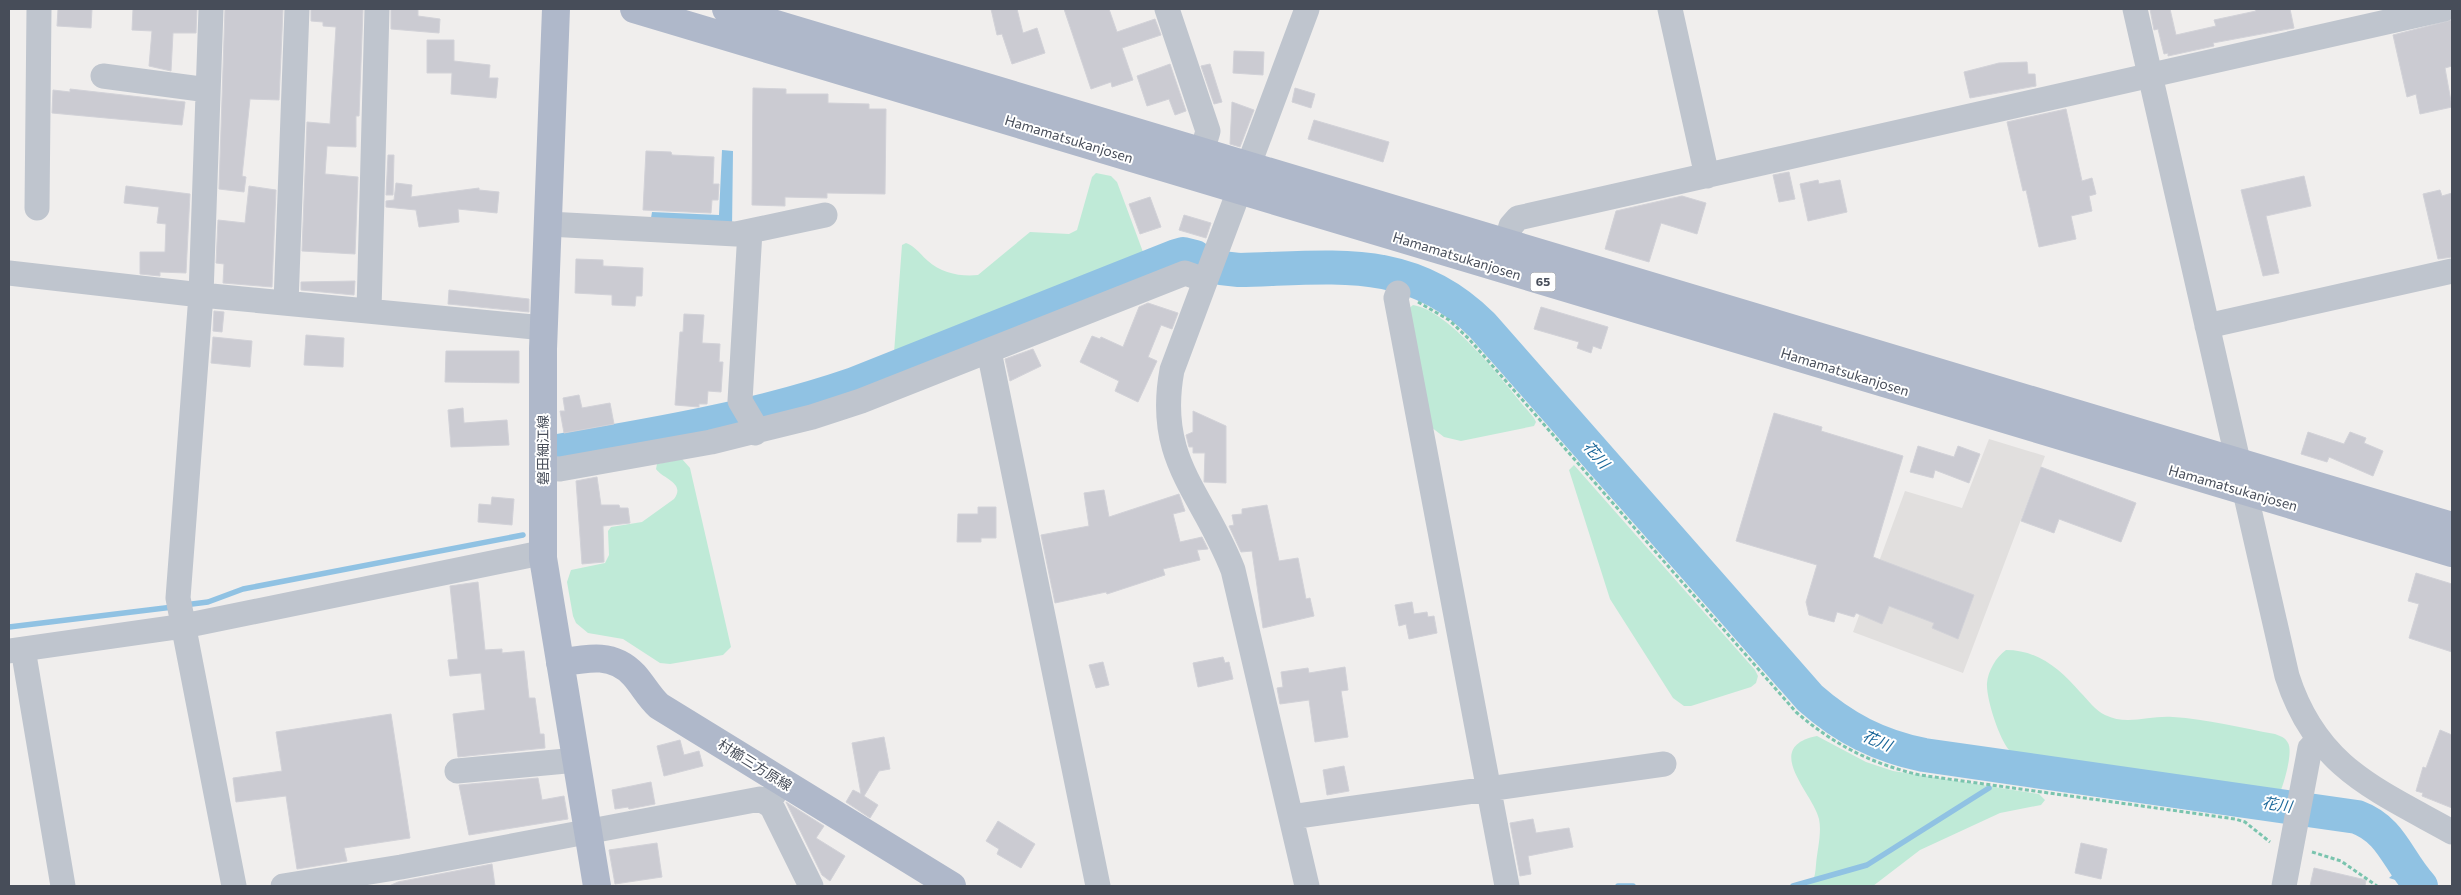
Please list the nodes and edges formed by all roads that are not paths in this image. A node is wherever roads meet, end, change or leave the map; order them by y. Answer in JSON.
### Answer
{"nodes":[{"id":1,"x":39,"y":9,"type":"edge"},
{"id":2,"x":210,"y":9,"type":"edge"},
{"id":3,"x":297,"y":9,"type":"edge"},
{"id":4,"x":377,"y":9,"type":"edge"},
{"id":5,"x":556,"y":9,"type":"edge"},
{"id":6,"x":634,"y":9,"type":"edge"},
{"id":7,"x":726,"y":9,"type":"edge"},
{"id":8,"x":1167,"y":9,"type":"edge"},
{"id":9,"x":1306,"y":9,"type":"edge"},
{"id":10,"x":1670,"y":9,"type":"edge"},
{"id":11,"x":2135,"y":9,"type":"edge"},
{"id":12,"x":2444,"y":9,"type":"edge"},
{"id":13,"x":2150,"y":75,"type":"junction"},
{"id":14,"x":103,"y":76,"type":"dead end"},
{"id":15,"x":208,"y":90,"type":"junction"},
{"id":16,"x":1202,"y":152,"type":"junction"},
{"id":17,"x":1707,"y":176,"type":"junction"},
{"id":18,"x":1243,"y":178,"type":"junction"},
{"id":19,"x":37,"y":208,"type":"dead end"},
{"id":20,"x":825,"y":215,"type":"dead end"},
{"id":21,"x":548,"y":224,"type":"junction"},
{"id":22,"x":743,"y":233,"type":"junction"},
{"id":23,"x":1506,"y":243,"type":"junction"},
{"id":24,"x":2452,"y":270,"type":"edge"},
{"id":25,"x":9,"y":273,"type":"edge"},
{"id":26,"x":1205,"y":280,"type":"junction"},
{"id":27,"x":1398,"y":294,"type":"road end"},
{"id":28,"x":201,"y":295,"type":"junction"},
{"id":29,"x":286,"y":303,"type":"junction"},
{"id":30,"x":369,"y":310,"type":"junction"},
{"id":31,"x":2207,"y":326,"type":"junction"},
{"id":32,"x":544,"y":328,"type":"junction"},
{"id":33,"x":987,"y":351,"type":"junction"},
{"id":34,"x":751,"y":421,"type":"junction"},
{"id":35,"x":2238,"y":462,"type":"junction"},
{"id":36,"x":543,"y":468,"type":"junction"},
{"id":37,"x":2245,"y":491,"type":"junction"},
{"id":38,"x":2452,"y":526,"type":"edge"},
{"id":39,"x":2452,"y":553,"type":"edge"},
{"id":40,"x":543,"y":555,"type":"junction"},
{"id":41,"x":181,"y":613,"type":"junction"},
{"id":42,"x":16,"y":650,"type":"edge"},
{"id":43,"x":560,"y":663,"type":"junction"},
{"id":44,"x":2319,"y":741,"type":"junction"},
{"id":45,"x":577,"y":760,"type":"junction"},
{"id":46,"x":1664,"y":764,"type":"dead end"},
{"id":47,"x":457,"y":771,"type":"dead end"},
{"id":48,"x":1489,"y":789,"type":"junction"},
{"id":49,"x":775,"y":792,"type":"junction"},
{"id":50,"x":1291,"y":817,"type":"junction"},
{"id":51,"x":588,"y":831,"type":"junction"},
{"id":52,"x":2452,"y":832,"type":"edge"},
{"id":53,"x":402,"y":876,"type":"edge"},
{"id":54,"x":63,"y":886,"type":"edge"},
{"id":55,"x":234,"y":886,"type":"edge"},
{"id":56,"x":282,"y":886,"type":"edge"},
{"id":57,"x":597,"y":886,"type":"edge"},
{"id":58,"x":811,"y":886,"type":"edge"},
{"id":59,"x":952,"y":886,"type":"edge"},
{"id":60,"x":1098,"y":886,"type":"edge"},
{"id":61,"x":1307,"y":886,"type":"edge"},
{"id":62,"x":1507,"y":886,"type":"edge"},
{"id":63,"x":2284,"y":886,"type":"edge"}],
"edges":[{"from":1,"to":19,"type":"street"},
{"from":2,"to":15,"type":"street"},
{"from":3,"to":29,"type":"street"},
{"from":4,"to":30,"type":"street"},
{"from":5,"to":21,"type":"main road","name":"磐田細江線"},
{"from":6,"to":18,"type":"main road","name":"Hamamatsukanjosen","number":"65"},
{"from":7,"to":16,"type":"main road","name":"Hamamatsukanjosen","number":"65"},
{"from":8,"to":16,"type":"street"},
{"from":9,"to":18,"type":"street"},
{"from":10,"to":17,"type":"street"},
{"from":11,"to":13,"type":"street"},
{"from":12,"to":13,"type":"street"},
{"from":13,"to":17,"type":"street"},
{"from":13,"to":31,"type":"street"},
{"from":14,"to":15,"type":"street"},
{"from":15,"to":28,"type":"street"},
{"from":16,"to":18,"type":"main road","name":"Hamamatsukanjosen","number":"65"},
{"from":17,"to":23,"type":"street"},
{"from":18,"to":23,"type":"main road","name":"Hamamatsukanjosen","number":"65"},
{"from":18,"to":26,"type":"street"},
{"from":18,"to":37,"type":"main road","name":"Hamamatsukanjosen","number":"65"},
{"from":20,"to":22,"type":"street"},
{"from":21,"to":22,"type":"street"},
{"from":21,"to":32,"type":"main road","name":"磐田細江線"},
{"from":22,"to":34,"type":"street"},
{"from":23,"to":35,"type":"main road","name":"Hamamatsukanjosen","number":"65"},
{"from":24,"to":31,"type":"street"},
{"from":25,"to":28,"type":"street"},
{"from":26,"to":33,"type":"street"},
{"from":26,"to":50,"type":"street"},
{"from":27,"to":48,"type":"street"},
{"from":28,"to":29,"type":"street"},
{"from":28,"to":41,"type":"street"},
{"from":29,"to":30,"type":"street"},
{"from":30,"to":32,"type":"street"},
{"from":31,"to":35,"type":"street"},
{"from":32,"to":36,"type":"main road","name":"磐田細江線"},
{"from":33,"to":34,"type":"street"},
{"from":33,"to":60,"type":"street"},
{"from":34,"to":36,"type":"street"},
{"from":35,"to":37,"type":"street"},
{"from":35,"to":38,"type":"main road","name":"Hamamatsukanjosen","number":"65"},
{"from":36,"to":40,"type":"main road","name":"磐田細江線"},
{"from":37,"to":39,"type":"main road","name":"Hamamatsukanjosen","number":"65"},
{"from":37,"to":44,"type":"street"},
{"from":40,"to":41,"type":"street"},
{"from":40,"to":43,"type":"main road","name":"磐田細江線"},
{"from":41,"to":42,"type":"street"},
{"from":41,"to":55,"type":"street"},
{"from":42,"to":54,"type":"street"},
{"from":43,"to":45,"type":"main road","name":"磐田細江線"},
{"from":43,"to":49,"type":"main road","name":"村櫛三方原線"},
{"from":44,"to":52,"type":"street"},
{"from":44,"to":63,"type":"street"},
{"from":45,"to":47,"type":"street"},
{"from":45,"to":51,"type":"main road","name":"磐田細江線"},
{"from":46,"to":48,"type":"street"},
{"from":48,"to":50,"type":"street"},
{"from":48,"to":62,"type":"street"},
{"from":49,"to":51,"type":"street"},
{"from":49,"to":58,"type":"street"},
{"from":49,"to":59,"type":"main road","name":"村櫛三方原線"},
{"from":50,"to":61,"type":"street"},
{"from":51,"to":53,"type":"street"},
{"from":51,"to":57,"type":"main road","name":"磐田細江線"},
{"from":53,"to":56,"type":"street"}]}
